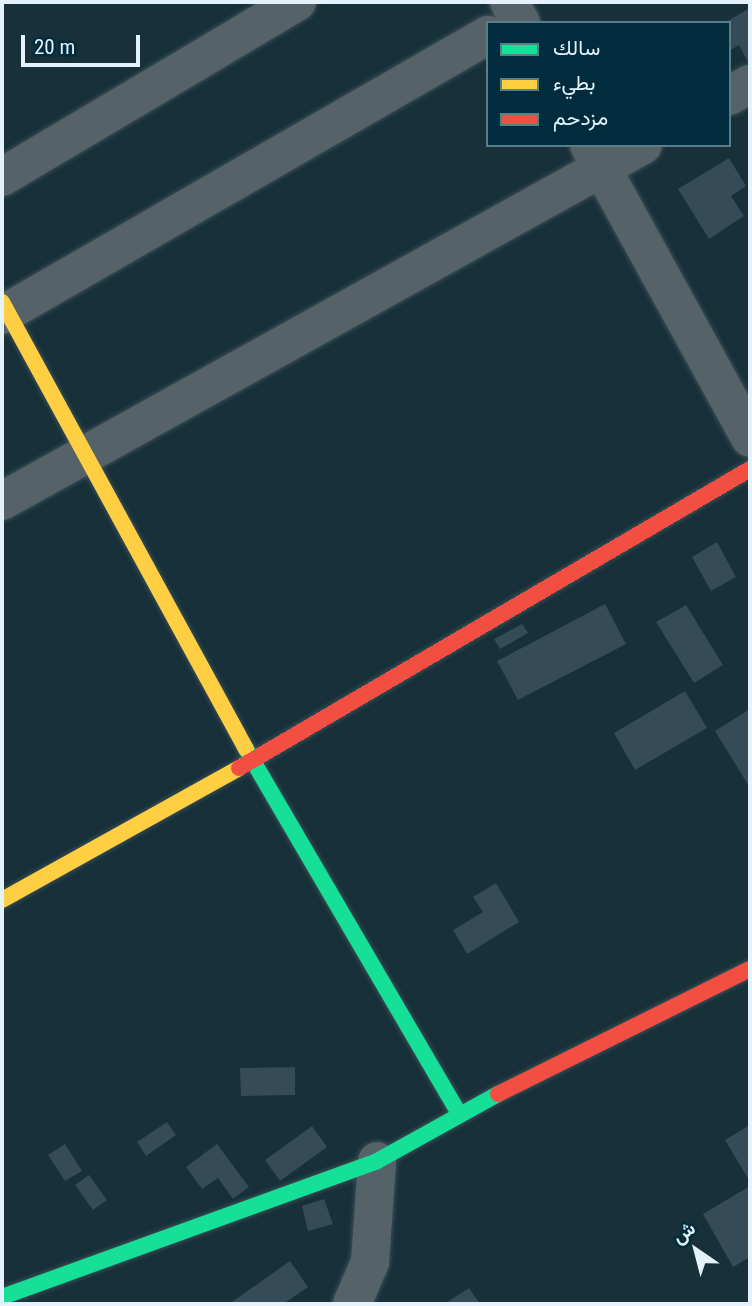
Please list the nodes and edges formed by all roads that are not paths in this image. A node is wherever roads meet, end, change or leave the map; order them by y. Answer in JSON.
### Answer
{"nodes":[{"id":1,"x":297,"y":2,"type":"edge"},
{"id":2,"x":486,"y":33,"type":"edge"},
{"id":3,"x":750,"y":83,"type":"edge"},
{"id":4,"x":731,"y":95,"type":"edge"},
{"id":5,"x":635,"y":147,"type":"edge"},
{"id":6,"x":595,"y":157,"type":"edge"},
{"id":7,"x":2,"y":177,"type":"edge"},
{"id":8,"x":4,"y":310,"type":"edge"},
{"id":9,"x":750,"y":438,"type":"edge"},
{"id":10,"x":85,"y":455,"type":"junction"},
{"id":11,"x":750,"y":469,"type":"edge"},
{"id":12,"x":2,"y":502,"type":"edge"},
{"id":13,"x":252,"y":761,"type":"junction"},
{"id":14,"x":2,"y":900,"type":"edge"},
{"id":15,"x":750,"y":969,"type":"edge"},
{"id":16,"x":459,"y":1114,"type":"junction"},
{"id":17,"x":377,"y":1161,"type":"junction"},
{"id":18,"x":2,"y":1297,"type":"edge"},
{"id":19,"x":352,"y":1304,"type":"edge"}],
"edges":[{"from":1,"to":7,"type":"street"},
{"from":2,"to":8,"type":"street"},
{"from":3,"to":4,"type":"street"},
{"from":5,"to":6,"type":"street"},
{"from":6,"to":9,"type":"street"},
{"from":6,"to":10,"type":"street"},
{"from":8,"to":10,"type":"street"},
{"from":10,"to":12,"type":"street"},
{"from":10,"to":13,"type":"street"},
{"from":11,"to":13,"type":"street"},
{"from":13,"to":14,"type":"street"},
{"from":13,"to":16,"type":"street"},
{"from":15,"to":16,"type":"street"},
{"from":16,"to":17,"type":"street"},
{"from":17,"to":18,"type":"street"},
{"from":17,"to":19,"type":"street"}]}
